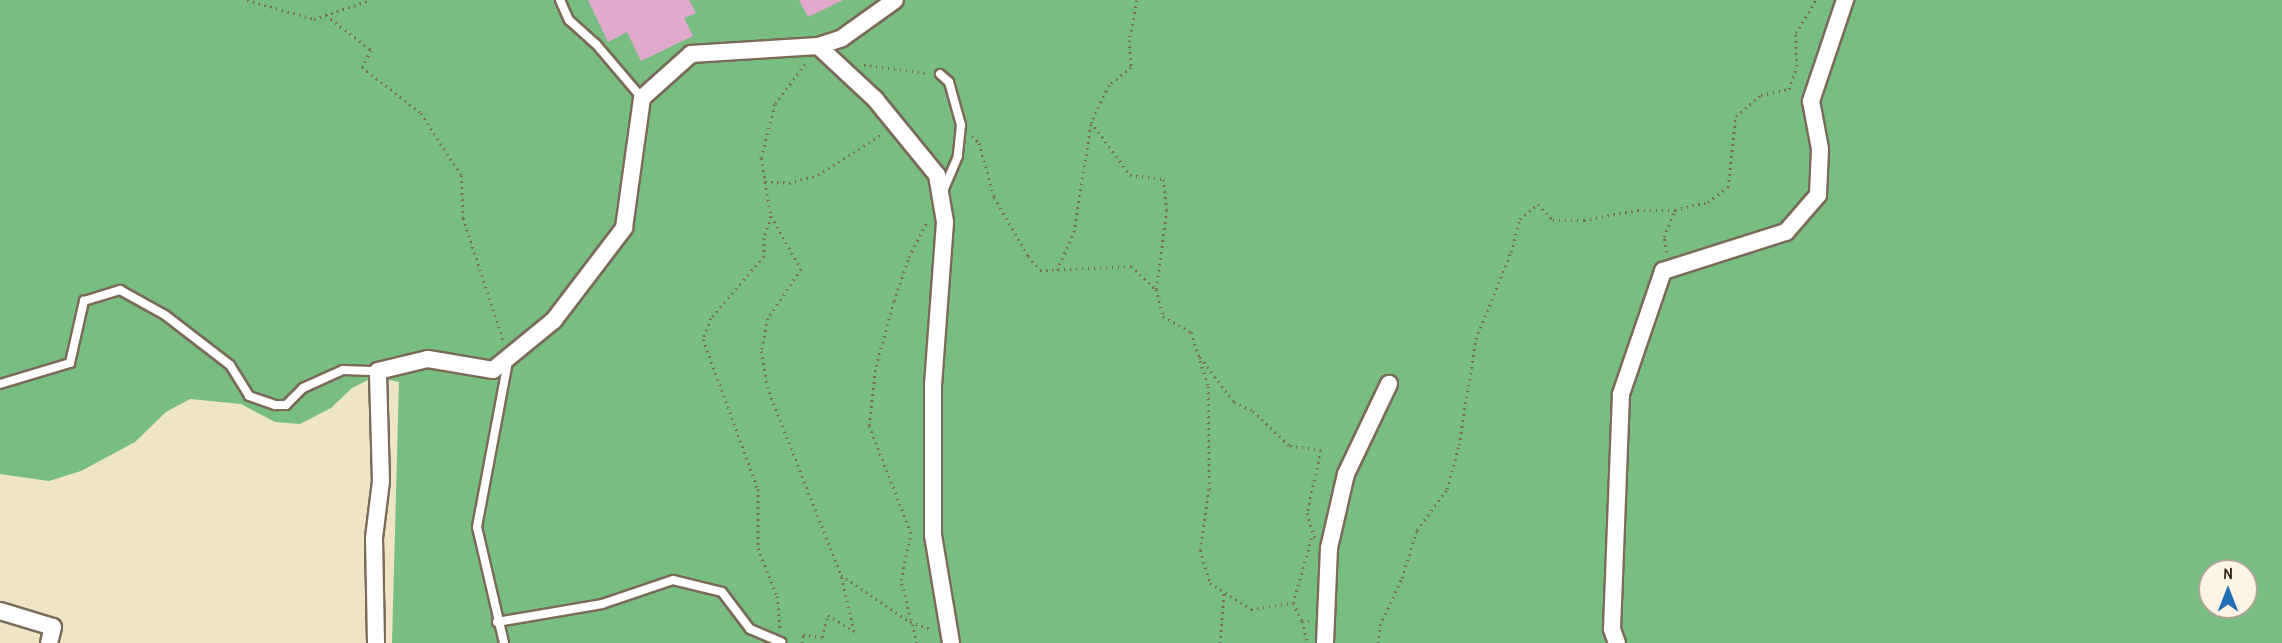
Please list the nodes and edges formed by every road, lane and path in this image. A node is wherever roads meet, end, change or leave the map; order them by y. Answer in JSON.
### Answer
{"nodes":[{"id":1,"x":247,"y":0,"type":"edge"},
{"id":2,"x":370,"y":0,"type":"edge"},
{"id":3,"x":560,"y":0,"type":"edge"},
{"id":4,"x":895,"y":0,"type":"edge"},
{"id":5,"x":1137,"y":0,"type":"edge"},
{"id":6,"x":1816,"y":0,"type":"edge"},
{"id":7,"x":1845,"y":0,"type":"edge"},
{"id":8,"x":326,"y":15,"type":"junction"},
{"id":9,"x":818,"y":46,"type":"junction"},
{"id":10,"x":834,"y":61,"type":"junction"},
{"id":11,"x":940,"y":74,"type":"joint"},
{"id":12,"x":642,"y":98,"type":"junction"},
{"id":13,"x":1091,"y":122,"type":"junction"},
{"id":14,"x":896,"y":125,"type":"junction"},
{"id":15,"x":961,"y":125,"type":"junction"},
{"id":16,"x":765,"y":182,"type":"junction"},
{"id":17,"x":941,"y":197,"type":"junction"},
{"id":18,"x":1676,"y":210,"type":"junction"},
{"id":19,"x":771,"y":216,"type":"junction"},
{"id":20,"x":1671,"y":268,"type":"junction"},
{"id":21,"x":1057,"y":270,"type":"junction"},
{"id":22,"x":1156,"y":289,"type":"junction"},
{"id":23,"x":1198,"y":353,"type":"junction"},
{"id":24,"x":508,"y":358,"type":"junction"},
{"id":25,"x":378,"y":371,"type":"junction"},
{"id":26,"x":0,"y":384,"type":"edge"},
{"id":27,"x":1389,"y":384,"type":"dead end"},
{"id":28,"x":1312,"y":537,"type":"junction"},
{"id":29,"x":1329,"y":548,"type":"junction"},
{"id":30,"x":842,"y":575,"type":"junction"},
{"id":31,"x":1224,"y":592,"type":"junction"},
{"id":32,"x":1293,"y":603,"type":"junction"},
{"id":33,"x":0,"y":611,"type":"edge"},
{"id":34,"x":1324,"y":620,"type":"junction"},
{"id":35,"x":1302,"y":621,"type":"junction"},
{"id":36,"x":497,"y":622,"type":"junction"},
{"id":37,"x":910,"y":622,"type":"junction"},
{"id":38,"x":949,"y":639,"type":"edge"},
{"id":39,"x":781,"y":642,"type":"edge"},
{"id":40,"x":49,"y":643,"type":"edge"},
{"id":41,"x":376,"y":643,"type":"edge"},
{"id":42,"x":504,"y":643,"type":"edge"},
{"id":43,"x":805,"y":643,"type":"edge"},
{"id":44,"x":917,"y":643,"type":"edge"},
{"id":45,"x":1220,"y":643,"type":"edge"},
{"id":46,"x":1307,"y":643,"type":"edge"},
{"id":47,"x":1325,"y":643,"type":"edge"},
{"id":48,"x":1378,"y":643,"type":"edge"},
{"id":49,"x":1617,"y":643,"type":"edge"}],
"edges":[{"from":1,"to":8,"type":"path"},
{"from":2,"to":8,"type":"path"},
{"from":3,"to":12,"type":"lane"},
{"from":4,"to":9,"type":"street"},
{"from":5,"to":13,"type":"path"},
{"from":6,"to":18,"type":"path"},
{"from":7,"to":20,"type":"street"},
{"from":8,"to":24,"type":"path"},
{"from":9,"to":10,"type":"street"},
{"from":9,"to":12,"type":"street"},
{"from":9,"to":16,"type":"path"},
{"from":10,"to":11,"type":"path"},
{"from":10,"to":14,"type":"street"},
{"from":11,"to":15,"type":"lane"},
{"from":12,"to":24,"type":"street"},
{"from":13,"to":21,"type":"path"},
{"from":13,"to":22,"type":"path"},
{"from":14,"to":16,"type":"path"},
{"from":14,"to":17,"type":"street"},
{"from":15,"to":17,"type":"lane"},
{"from":15,"to":21,"type":"path"},
{"from":16,"to":19,"type":"path"},
{"from":17,"to":37,"type":"path"},
{"from":17,"to":38,"type":"street"},
{"from":18,"to":20,"type":"path"},
{"from":18,"to":48,"type":"path"},
{"from":19,"to":30,"type":"path"},
{"from":19,"to":39,"type":"path"},
{"from":20,"to":49,"type":"street"},
{"from":21,"to":22,"type":"path"},
{"from":22,"to":23,"type":"path"},
{"from":23,"to":28,"type":"path"},
{"from":23,"to":31,"type":"path"},
{"from":24,"to":25,"type":"street"},
{"from":24,"to":36,"type":"lane"},
{"from":25,"to":26,"type":"lane"},
{"from":25,"to":41,"type":"street"},
{"from":27,"to":29,"type":"street"},
{"from":28,"to":29,"type":"path"},
{"from":28,"to":32,"type":"path"},
{"from":29,"to":34,"type":"street"},
{"from":30,"to":37,"type":"path"},
{"from":30,"to":43,"type":"path"},
{"from":31,"to":32,"type":"path"},
{"from":31,"to":45,"type":"path"},
{"from":32,"to":35,"type":"path"},
{"from":33,"to":40,"type":"street"},
{"from":34,"to":35,"type":"path"},
{"from":34,"to":47,"type":"street"},
{"from":35,"to":46,"type":"path"},
{"from":36,"to":39,"type":"lane"},
{"from":36,"to":42,"type":"lane"},
{"from":37,"to":38,"type":"path"},
{"from":37,"to":44,"type":"path"}]}
